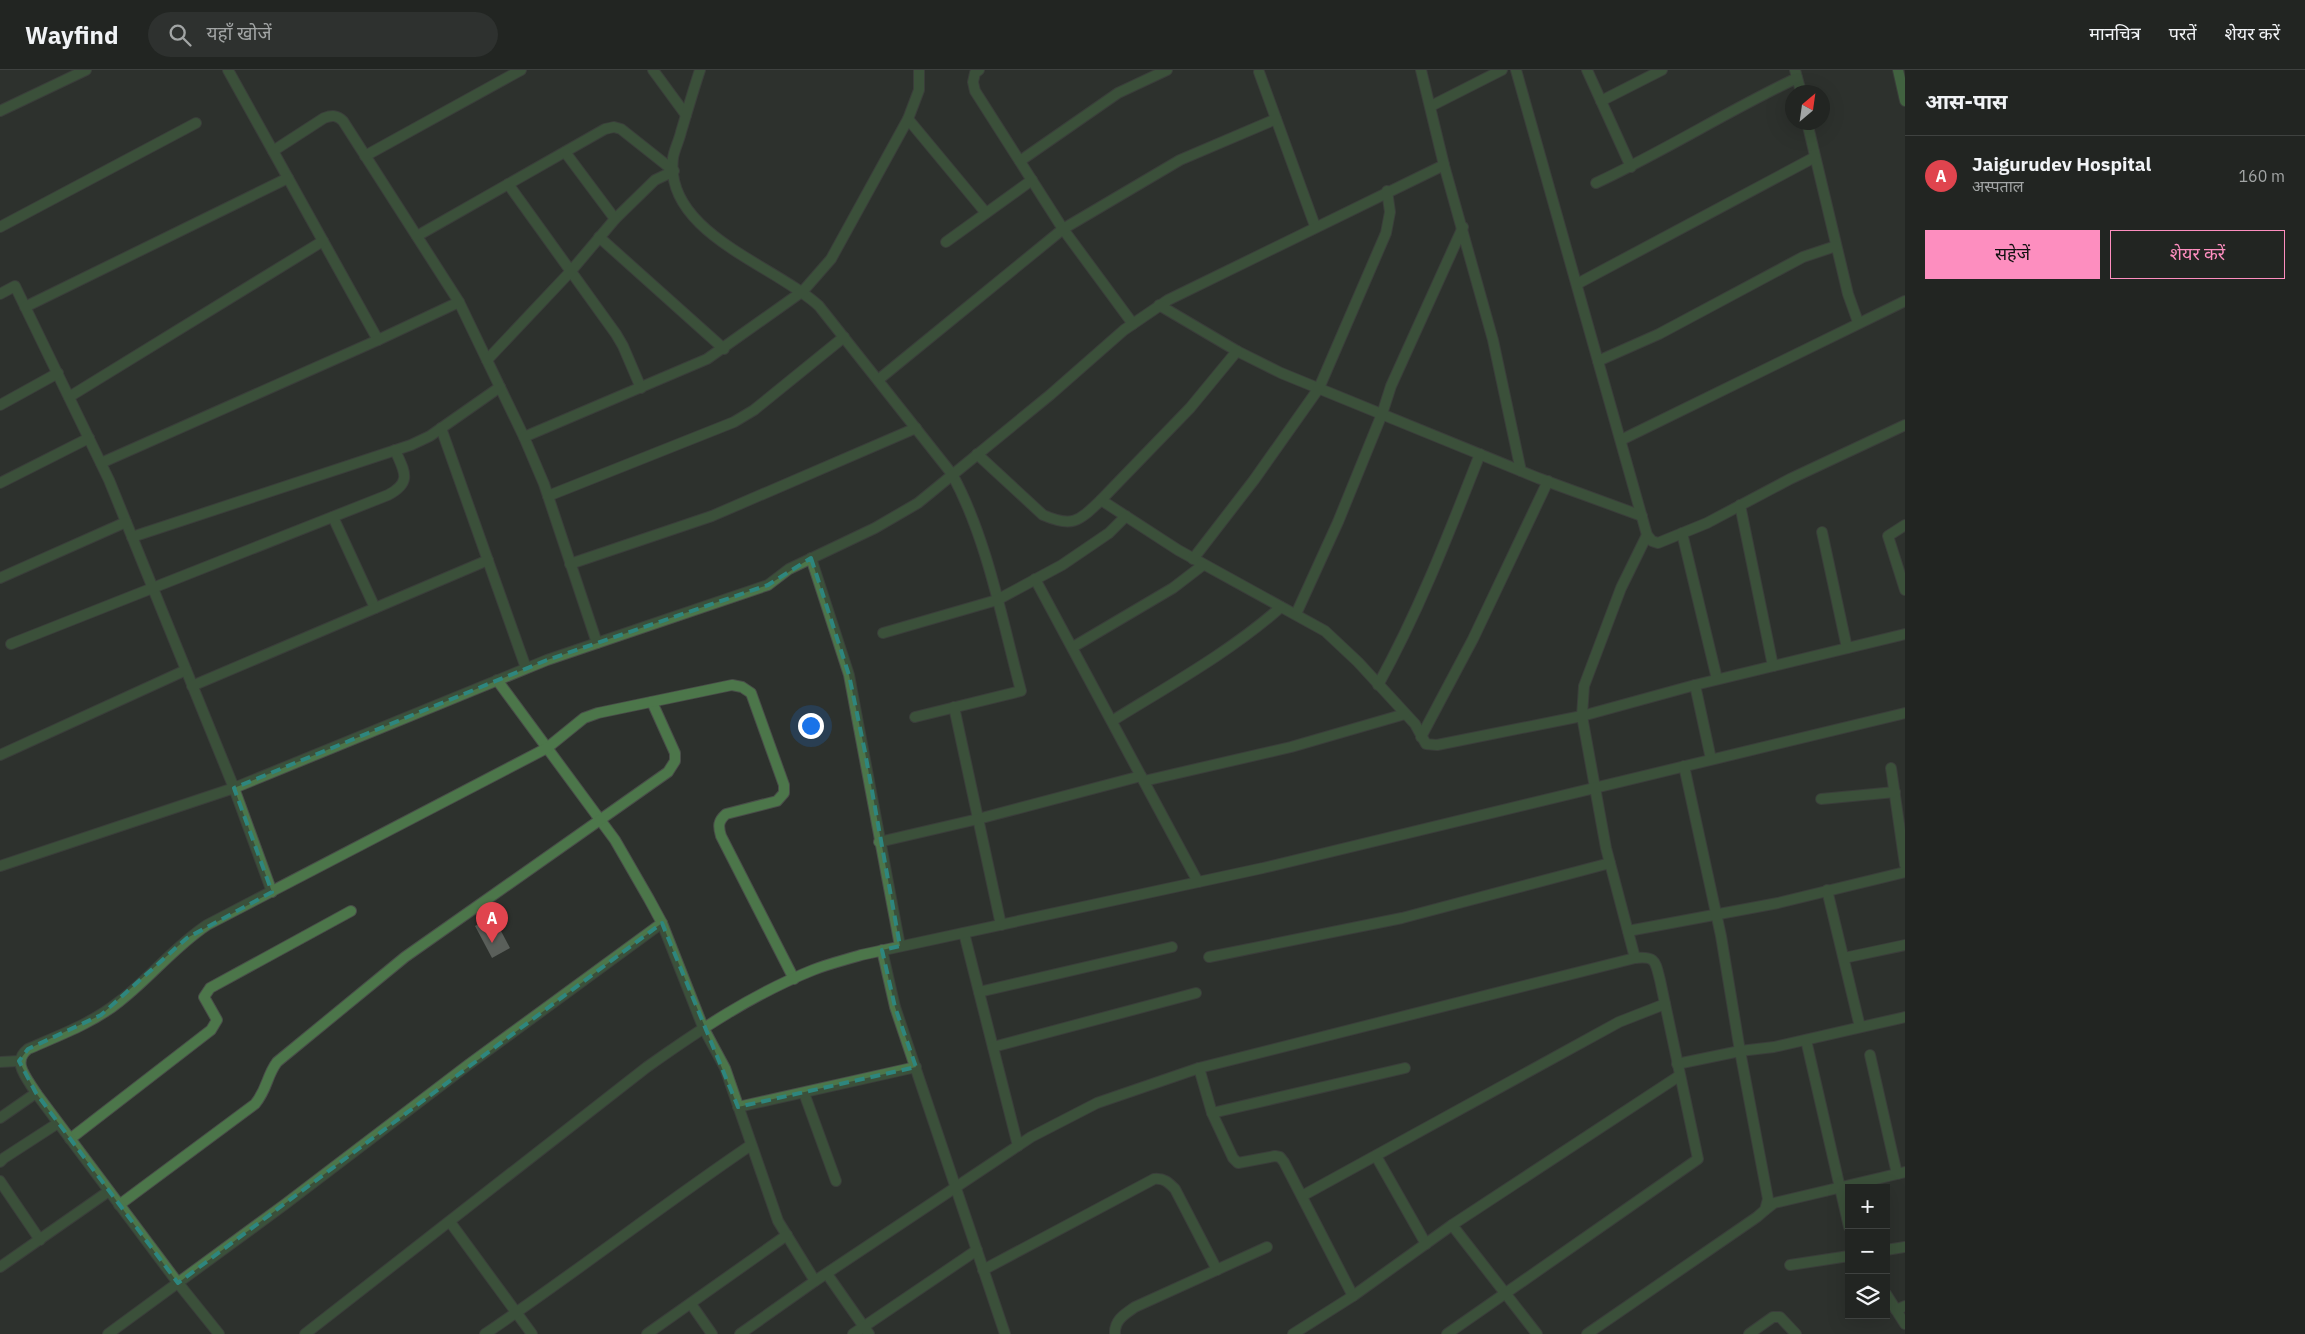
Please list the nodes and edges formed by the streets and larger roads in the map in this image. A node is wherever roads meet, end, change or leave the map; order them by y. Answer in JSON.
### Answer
{"nodes":[{"id":1,"x":86,"y":70,"type":"edge"},
{"id":2,"x":228,"y":70,"type":"edge"},
{"id":3,"x":520,"y":70,"type":"edge"},
{"id":4,"x":653,"y":70,"type":"edge"},
{"id":5,"x":700,"y":70,"type":"edge"},
{"id":6,"x":919,"y":70,"type":"edge"},
{"id":7,"x":979,"y":70,"type":"edge"},
{"id":8,"x":1167,"y":70,"type":"edge"},
{"id":9,"x":1421,"y":70,"type":"edge"},
{"id":10,"x":1502,"y":70,"type":"edge"},
{"id":11,"x":1516,"y":70,"type":"edge"},
{"id":12,"x":1587,"y":70,"type":"edge"},
{"id":13,"x":1662,"y":70,"type":"edge"},
{"id":14,"x":1898,"y":70,"type":"edge"},
{"id":15,"x":1259,"y":72,"type":"dead end"},
{"id":16,"x":1796,"y":74,"type":"edge"},
{"id":17,"x":1601,"y":101,"type":"junction"},
{"id":18,"x":1905,"y":101,"type":"edge"},
{"id":19,"x":1431,"y":106,"type":"junction"},
{"id":20,"x":0,"y":111,"type":"edge"},
{"id":21,"x":686,"y":115,"type":"junction"},
{"id":22,"x":908,"y":119,"type":"junction"},
{"id":23,"x":1276,"y":119,"type":"junction"},
{"id":24,"x":196,"y":123,"type":"dead end"},
{"id":25,"x":1809,"y":130,"type":"edge"},
{"id":26,"x":273,"y":151,"type":"junction"},
{"id":27,"x":565,"y":152,"type":"junction"},
{"id":28,"x":365,"y":156,"type":"junction"},
{"id":29,"x":1815,"y":157,"type":"junction"},
{"id":30,"x":1020,"y":161,"type":"junction"},
{"id":31,"x":1444,"y":165,"type":"junction"},
{"id":32,"x":1631,"y":167,"type":"junction"},
{"id":33,"x":674,"y":171,"type":"junction"},
{"id":34,"x":288,"y":178,"type":"junction"},
{"id":35,"x":1032,"y":180,"type":"junction"},
{"id":36,"x":1596,"y":183,"type":"dead end"},
{"id":37,"x":508,"y":184,"type":"junction"},
{"id":38,"x":1387,"y":191,"type":"junction"},
{"id":39,"x":986,"y":213,"type":"junction"},
{"id":40,"x":615,"y":219,"type":"junction"},
{"id":41,"x":1315,"y":226,"type":"junction"},
{"id":42,"x":0,"y":227,"type":"edge"},
{"id":43,"x":1463,"y":227,"type":"junction"},
{"id":44,"x":1063,"y":229,"type":"junction"},
{"id":45,"x":417,"y":236,"type":"junction"},
{"id":46,"x":599,"y":237,"type":"junction"},
{"id":47,"x":323,"y":242,"type":"junction"},
{"id":48,"x":946,"y":242,"type":"dead end"},
{"id":49,"x":1836,"y":246,"type":"junction"},
{"id":50,"x":572,"y":271,"type":"junction"},
{"id":51,"x":1577,"y":284,"type":"junction"},
{"id":52,"x":803,"y":291,"type":"junction"},
{"id":53,"x":0,"y":294,"type":"edge"},
{"id":54,"x":1905,"y":301,"type":"edge"},
{"id":55,"x":459,"y":302,"type":"junction"},
{"id":56,"x":1159,"y":305,"type":"junction"},
{"id":57,"x":25,"y":307,"type":"junction"},
{"id":58,"x":1858,"y":322,"type":"junction"},
{"id":59,"x":1133,"y":324,"type":"junction"},
{"id":60,"x":844,"y":337,"type":"junction"},
{"id":61,"x":378,"y":340,"type":"junction"},
{"id":62,"x":724,"y":349,"type":"junction"},
{"id":63,"x":1236,"y":351,"type":"junction"},
{"id":64,"x":487,"y":360,"type":"junction"},
{"id":65,"x":1598,"y":361,"type":"junction"},
{"id":66,"x":58,"y":374,"type":"junction"},
{"id":67,"x":878,"y":380,"type":"junction"},
{"id":68,"x":500,"y":387,"type":"junction"},
{"id":69,"x":641,"y":388,"type":"junction"},
{"id":70,"x":1320,"y":388,"type":"junction"},
{"id":71,"x":69,"y":397,"type":"junction"},
{"id":72,"x":1,"y":403,"type":"edge"},
{"id":73,"x":1382,"y":414,"type":"junction"},
{"id":74,"x":1905,"y":425,"type":"edge"},
{"id":75,"x":441,"y":428,"type":"junction"},
{"id":76,"x":916,"y":428,"type":"junction"},
{"id":77,"x":524,"y":437,"type":"junction"},
{"id":78,"x":89,"y":438,"type":"junction"},
{"id":79,"x":1621,"y":440,"type":"junction"},
{"id":80,"x":395,"y":450,"type":"junction"},
{"id":81,"x":978,"y":454,"type":"junction"},
{"id":82,"x":1480,"y":454,"type":"junction"},
{"id":83,"x":101,"y":463,"type":"junction"},
{"id":84,"x":1521,"y":470,"type":"junction"},
{"id":85,"x":952,"y":474,"type":"junction"},
{"id":86,"x":1548,"y":481,"type":"junction"},
{"id":87,"x":0,"y":483,"type":"edge"},
{"id":88,"x":548,"y":496,"type":"junction"},
{"id":89,"x":1101,"y":500,"type":"junction"},
{"id":90,"x":1740,"y":506,"type":"junction"},
{"id":91,"x":1126,"y":516,"type":"junction"},
{"id":92,"x":1642,"y":516,"type":"junction"},
{"id":93,"x":333,"y":517,"type":"junction"},
{"id":94,"x":126,"y":522,"type":"junction"},
{"id":95,"x":1905,"y":526,"type":"edge"},
{"id":96,"x":1822,"y":532,"type":"dead end"},
{"id":97,"x":1682,"y":533,"type":"junction"},
{"id":98,"x":1647,"y":535,"type":"junction"},
{"id":99,"x":132,"y":537,"type":"junction"},
{"id":100,"x":811,"y":558,"type":"junction"},
{"id":101,"x":1193,"y":559,"type":"junction"},
{"id":102,"x":488,"y":560,"type":"junction"},
{"id":103,"x":570,"y":564,"type":"junction"},
{"id":104,"x":1203,"y":565,"type":"junction"},
{"id":105,"x":0,"y":578,"type":"edge"},
{"id":106,"x":1035,"y":579,"type":"junction"},
{"id":107,"x":152,"y":588,"type":"junction"},
{"id":108,"x":1905,"y":590,"type":"edge"},
{"id":109,"x":997,"y":600,"type":"junction"},
{"id":110,"x":1281,"y":607,"type":"junction"},
{"id":111,"x":376,"y":608,"type":"junction"},
{"id":112,"x":1296,"y":614,"type":"junction"},
{"id":113,"x":883,"y":633,"type":"dead end"},
{"id":114,"x":1905,"y":634,"type":"edge"},
{"id":115,"x":597,"y":643,"type":"junction"},
{"id":116,"x":11,"y":644,"type":"dead end"},
{"id":117,"x":1073,"y":647,"type":"junction"},
{"id":118,"x":1847,"y":648,"type":"junction"},
{"id":119,"x":1773,"y":666,"type":"junction"},
{"id":120,"x":526,"y":668,"type":"junction"},
{"id":121,"x":186,"y":670,"type":"junction"},
{"id":122,"x":1717,"y":679,"type":"junction"},
{"id":123,"x":497,"y":680,"type":"junction"},
{"id":124,"x":1378,"y":685,"type":"junction"},
{"id":125,"x":192,"y":686,"type":"junction"},
{"id":126,"x":1695,"y":686,"type":"junction"},
{"id":127,"x":652,"y":702,"type":"junction"},
{"id":128,"x":954,"y":707,"type":"junction"},
{"id":129,"x":1905,"y":713,"type":"edge"},
{"id":130,"x":1405,"y":714,"type":"junction"},
{"id":131,"x":916,"y":716,"type":"dead end"},
{"id":132,"x":1582,"y":716,"type":"junction"},
{"id":133,"x":1112,"y":721,"type":"junction"},
{"id":134,"x":1421,"y":737,"type":"junction"},
{"id":135,"x":547,"y":748,"type":"junction"},
{"id":136,"x":0,"y":755,"type":"edge"},
{"id":137,"x":1711,"y":760,"type":"junction"},
{"id":138,"x":1684,"y":766,"type":"junction"},
{"id":139,"x":1891,"y":768,"type":"dead end"},
{"id":140,"x":1143,"y":778,"type":"junction"},
{"id":141,"x":1595,"y":787,"type":"junction"},
{"id":142,"x":234,"y":788,"type":"junction"},
{"id":143,"x":1895,"y":792,"type":"junction"},
{"id":144,"x":1821,"y":799,"type":"dead end"},
{"id":145,"x":978,"y":819,"type":"junction"},
{"id":146,"x":599,"y":820,"type":"junction"},
{"id":147,"x":879,"y":842,"type":"junction"},
{"id":148,"x":1610,"y":863,"type":"junction"},
{"id":149,"x":1905,"y":865,"type":"edge"},
{"id":150,"x":0,"y":866,"type":"edge"},
{"id":151,"x":1905,"y":872,"type":"edge"},
{"id":152,"x":1198,"y":882,"type":"junction"},
{"id":153,"x":1828,"y":890,"type":"junction"},
{"id":154,"x":272,"y":892,"type":"junction"},
{"id":155,"x":351,"y":911,"type":"dead end"},
{"id":156,"x":1716,"y":915,"type":"junction"},
{"id":157,"x":662,"y":923,"type":"junction"},
{"id":158,"x":1001,"y":925,"type":"junction"},
{"id":159,"x":1628,"y":931,"type":"junction"},
{"id":160,"x":964,"y":933,"type":"junction"},
{"id":161,"x":1905,"y":944,"type":"edge"},
{"id":162,"x":900,"y":946,"type":"junction"},
{"id":163,"x":1172,"y":947,"type":"dead end"},
{"id":164,"x":882,"y":950,"type":"junction"},
{"id":165,"x":1210,"y":957,"type":"dead end"},
{"id":166,"x":1635,"y":958,"type":"junction"},
{"id":167,"x":1844,"y":958,"type":"junction"},
{"id":168,"x":794,"y":979,"type":"junction"},
{"id":169,"x":979,"y":992,"type":"junction"},
{"id":170,"x":1196,"y":993,"type":"dead end"},
{"id":171,"x":1665,"y":1004,"type":"junction"},
{"id":172,"x":1905,"y":1017,"type":"edge"},
{"id":173,"x":703,"y":1027,"type":"junction"},
{"id":174,"x":1860,"y":1027,"type":"junction"},
{"id":175,"x":1806,"y":1040,"type":"junction"},
{"id":176,"x":993,"y":1047,"type":"junction"},
{"id":177,"x":1740,"y":1051,"type":"junction"},
{"id":178,"x":1870,"y":1055,"type":"dead end"},
{"id":179,"x":19,"y":1061,"type":"junction"},
{"id":180,"x":0,"y":1062,"type":"edge"},
{"id":181,"x":1677,"y":1064,"type":"junction"},
{"id":182,"x":916,"y":1067,"type":"junction"},
{"id":183,"x":1199,"y":1068,"type":"junction"},
{"id":184,"x":1405,"y":1068,"type":"dead end"},
{"id":185,"x":1679,"y":1076,"type":"junction"},
{"id":186,"x":36,"y":1092,"type":"junction"},
{"id":187,"x":804,"y":1092,"type":"junction"},
{"id":188,"x":738,"y":1107,"type":"junction"},
{"id":189,"x":1212,"y":1113,"type":"junction"},
{"id":190,"x":0,"y":1118,"type":"edge"},
{"id":191,"x":58,"y":1123,"type":"junction"},
{"id":192,"x":70,"y":1139,"type":"junction"},
{"id":193,"x":750,"y":1145,"type":"junction"},
{"id":194,"x":1018,"y":1146,"type":"junction"},
{"id":195,"x":1376,"y":1156,"type":"junction"},
{"id":196,"x":0,"y":1162,"type":"edge"},
{"id":197,"x":1901,"y":1173,"type":"edge"},
{"id":198,"x":0,"y":1181,"type":"edge"},
{"id":199,"x":836,"y":1181,"type":"dead end"},
{"id":200,"x":956,"y":1188,"type":"junction"},
{"id":201,"x":1840,"y":1189,"type":"junction"},
{"id":202,"x":109,"y":1192,"type":"junction"},
{"id":203,"x":1302,"y":1196,"type":"junction"},
{"id":204,"x":119,"y":1205,"type":"junction"},
{"id":205,"x":1765,"y":1210,"type":"junction"},
{"id":206,"x":1845,"y":1210,"type":"edge"},
{"id":207,"x":450,"y":1222,"type":"junction"},
{"id":208,"x":1452,"y":1225,"type":"junction"},
{"id":209,"x":787,"y":1235,"type":"junction"},
{"id":210,"x":40,"y":1240,"type":"junction"},
{"id":211,"x":1426,"y":1244,"type":"junction"},
{"id":212,"x":1266,"y":1247,"type":"dead end"},
{"id":213,"x":1905,"y":1247,"type":"edge"},
{"id":214,"x":1890,"y":1249,"type":"edge"},
{"id":215,"x":977,"y":1250,"type":"junction"},
{"id":216,"x":1845,"y":1257,"type":"edge"},
{"id":217,"x":1,"y":1264,"type":"edge"},
{"id":218,"x":1790,"y":1265,"type":"dead end"},
{"id":219,"x":984,"y":1270,"type":"junction"},
{"id":220,"x":1217,"y":1270,"type":"junction"},
{"id":221,"x":827,"y":1274,"type":"junction"},
{"id":222,"x":814,"y":1281,"type":"junction"},
{"id":223,"x":178,"y":1283,"type":"junction"},
{"id":224,"x":1506,"y":1294,"type":"junction"},
{"id":225,"x":1353,"y":1296,"type":"junction"},
{"id":226,"x":1890,"y":1298,"type":"edge"},
{"id":227,"x":691,"y":1304,"type":"junction"},
{"id":228,"x":1900,"y":1308,"type":"edge"},
{"id":229,"x":517,"y":1312,"type":"junction"},
{"id":230,"x":1905,"y":1324,"type":"edge"},
{"id":231,"x":866,"y":1330,"type":"edge"},
{"id":232,"x":108,"y":1334,"type":"edge"},
{"id":233,"x":219,"y":1334,"type":"edge"},
{"id":234,"x":305,"y":1334,"type":"edge"},
{"id":235,"x":485,"y":1334,"type":"edge"},
{"id":236,"x":532,"y":1334,"type":"edge"},
{"id":237,"x":646,"y":1334,"type":"edge"},
{"id":238,"x":712,"y":1334,"type":"edge"},
{"id":239,"x":740,"y":1334,"type":"edge"},
{"id":240,"x":853,"y":1334,"type":"edge"},
{"id":241,"x":1005,"y":1334,"type":"edge"},
{"id":242,"x":1114,"y":1334,"type":"edge"},
{"id":243,"x":1293,"y":1334,"type":"edge"},
{"id":244,"x":1447,"y":1334,"type":"edge"},
{"id":245,"x":1537,"y":1334,"type":"edge"},
{"id":246,"x":1587,"y":1334,"type":"edge"},
{"id":247,"x":1750,"y":1334,"type":"edge"},
{"id":248,"x":1796,"y":1334,"type":"edge"}],
"edges":[{"from":1,"to":20,"type":"street"},
{"from":2,"to":26,"type":"street"},
{"from":3,"to":28,"type":"street"},
{"from":4,"to":21,"type":"street"},
{"from":5,"to":21,"type":"street"},
{"from":6,"to":22,"type":"street"},
{"from":7,"to":30,"type":"street"},
{"from":8,"to":30,"type":"street"},
{"from":9,"to":19,"type":"street"},
{"from":10,"to":19,"type":"street"},
{"from":11,"to":51,"type":"street"},
{"from":12,"to":17,"type":"street"},
{"from":13,"to":17,"type":"street"},
{"from":14,"to":18,"type":"street"},
{"from":15,"to":23,"type":"street"},
{"from":16,"to":32,"type":"street"},
{"from":17,"to":32,"type":"street"},
{"from":19,"to":31,"type":"street"},
{"from":21,"to":33,"type":"street"},
{"from":22,"to":39,"type":"street"},
{"from":22,"to":52,"type":"street"},
{"from":23,"to":41,"type":"street"},
{"from":23,"to":44,"type":"street"},
{"from":24,"to":42,"type":"street"},
{"from":25,"to":29,"type":"street"},
{"from":26,"to":28,"type":"street"},
{"from":26,"to":34,"type":"street"},
{"from":27,"to":33,"type":"street"},
{"from":27,"to":37,"type":"street"},
{"from":27,"to":40,"type":"street"},
{"from":28,"to":45,"type":"street"},
{"from":29,"to":49,"type":"street"},
{"from":29,"to":51,"type":"street"},
{"from":30,"to":35,"type":"street"},
{"from":31,"to":38,"type":"street"},
{"from":31,"to":43,"type":"street"},
{"from":32,"to":36,"type":"street"},
{"from":33,"to":40,"type":"street"},
{"from":33,"to":52,"type":"street"},
{"from":34,"to":47,"type":"street"},
{"from":34,"to":57,"type":"street"},
{"from":35,"to":39,"type":"street"},
{"from":35,"to":44,"type":"street"},
{"from":37,"to":45,"type":"street"},
{"from":37,"to":50,"type":"street"},
{"from":38,"to":41,"type":"street"},
{"from":38,"to":70,"type":"street"},
{"from":39,"to":48,"type":"street"},
{"from":40,"to":46,"type":"street"},
{"from":41,"to":56,"type":"street"},
{"from":43,"to":73,"type":"street"},
{"from":43,"to":84,"type":"street"},
{"from":44,"to":59,"type":"street"},
{"from":44,"to":67,"type":"street"},
{"from":45,"to":55,"type":"street"},
{"from":46,"to":50,"type":"street"},
{"from":46,"to":62,"type":"street"},
{"from":47,"to":61,"type":"street"},
{"from":47,"to":71,"type":"street"},
{"from":49,"to":58,"type":"street"},
{"from":49,"to":65,"type":"street"},
{"from":50,"to":64,"type":"street"},
{"from":50,"to":69,"type":"street"},
{"from":51,"to":65,"type":"street"},
{"from":52,"to":60,"type":"street"},
{"from":52,"to":62,"type":"street"},
{"from":53,"to":57,"type":"street"},
{"from":54,"to":58,"type":"street"},
{"from":55,"to":61,"type":"street"},
{"from":55,"to":64,"type":"street"},
{"from":56,"to":59,"type":"street"},
{"from":56,"to":63,"type":"street"},
{"from":57,"to":66,"type":"street"},
{"from":58,"to":79,"type":"street"},
{"from":59,"to":81,"type":"street"},
{"from":60,"to":67,"type":"street"},
{"from":60,"to":88,"type":"street"},
{"from":61,"to":83,"type":"street"},
{"from":62,"to":69,"type":"street"},
{"from":63,"to":70,"type":"street"},
{"from":63,"to":89,"type":"street"},
{"from":64,"to":68,"type":"street"},
{"from":65,"to":79,"type":"street"},
{"from":66,"to":71,"type":"street"},
{"from":66,"to":72,"type":"street"},
{"from":67,"to":76,"type":"street"},
{"from":68,"to":75,"type":"street"},
{"from":68,"to":77,"type":"street"},
{"from":69,"to":77,"type":"street"},
{"from":70,"to":73,"type":"street"},
{"from":70,"to":101,"type":"street"},
{"from":71,"to":78,"type":"street"},
{"from":73,"to":82,"type":"street"},
{"from":73,"to":112,"type":"street"},
{"from":74,"to":90,"type":"street"},
{"from":75,"to":80,"type":"street"},
{"from":75,"to":102,"type":"street"},
{"from":76,"to":85,"type":"street"},
{"from":76,"to":103,"type":"street"},
{"from":77,"to":88,"type":"street"},
{"from":78,"to":83,"type":"street"},
{"from":78,"to":87,"type":"street"},
{"from":79,"to":92,"type":"street"},
{"from":80,"to":93,"type":"street"},
{"from":80,"to":99,"type":"street"},
{"from":81,"to":85,"type":"street"},
{"from":81,"to":89,"type":"street"},
{"from":82,"to":84,"type":"street"},
{"from":82,"to":124,"type":"street"},
{"from":83,"to":94,"type":"street"},
{"from":84,"to":86,"type":"street"},
{"from":85,"to":100,"type":"street"},
{"from":85,"to":109,"type":"street"},
{"from":86,"to":92,"type":"street"},
{"from":86,"to":134,"type":"street"},
{"from":88,"to":103,"type":"street"},
{"from":89,"to":91,"type":"street"},
{"from":90,"to":97,"type":"street"},
{"from":90,"to":119,"type":"street"},
{"from":91,"to":101,"type":"street"},
{"from":91,"to":106,"type":"street"},
{"from":92,"to":98,"type":"street"},
{"from":93,"to":107,"type":"street"},
{"from":93,"to":111,"type":"street"},
{"from":94,"to":99,"type":"street"},
{"from":94,"to":105,"type":"street"},
{"from":95,"to":108,"type":"street"},
{"from":96,"to":118,"type":"street"},
{"from":97,"to":98,"type":"street"},
{"from":97,"to":122,"type":"street"},
{"from":98,"to":132,"type":"street"},
{"from":99,"to":107,"type":"street"},
{"from":100,"to":115,"type":"street"},
{"from":100,"to":147,"type":"street"},
{"from":101,"to":104,"type":"street"},
{"from":102,"to":111,"type":"street"},
{"from":102,"to":120,"type":"street"},
{"from":103,"to":115,"type":"street"},
{"from":104,"to":110,"type":"street"},
{"from":104,"to":117,"type":"street"},
{"from":106,"to":109,"type":"street"},
{"from":106,"to":117,"type":"street"},
{"from":107,"to":116,"type":"street"},
{"from":107,"to":121,"type":"street"},
{"from":109,"to":113,"type":"street"},
{"from":109,"to":128,"type":"street"},
{"from":110,"to":112,"type":"street"},
{"from":110,"to":133,"type":"street"},
{"from":111,"to":125,"type":"street"},
{"from":112,"to":124,"type":"street"},
{"from":114,"to":118,"type":"street"},
{"from":115,"to":120,"type":"street"},
{"from":117,"to":133,"type":"street"},
{"from":118,"to":119,"type":"street"},
{"from":119,"to":122,"type":"street"},
{"from":120,"to":123,"type":"street"},
{"from":121,"to":125,"type":"street"},
{"from":121,"to":136,"type":"street"},
{"from":122,"to":126,"type":"street"},
{"from":123,"to":135,"type":"street"},
{"from":123,"to":142,"type":"street"},
{"from":124,"to":130,"type":"street"},
{"from":125,"to":142,"type":"street"},
{"from":126,"to":132,"type":"street"},
{"from":126,"to":137,"type":"street"},
{"from":127,"to":135,"type":"street"},
{"from":127,"to":146,"type":"street"},
{"from":127,"to":168,"type":"street"},
{"from":128,"to":131,"type":"street"},
{"from":128,"to":145,"type":"street"},
{"from":129,"to":137,"type":"street"},
{"from":130,"to":134,"type":"street"},
{"from":130,"to":140,"type":"street"},
{"from":132,"to":134,"type":"street"},
{"from":132,"to":141,"type":"street"},
{"from":133,"to":140,"type":"street"},
{"from":135,"to":146,"type":"street"},
{"from":135,"to":154,"type":"street"},
{"from":137,"to":138,"type":"street"},
{"from":138,"to":141,"type":"street"},
{"from":138,"to":156,"type":"street"},
{"from":139,"to":143,"type":"street"},
{"from":140,"to":145,"type":"street"},
{"from":140,"to":152,"type":"street"},
{"from":141,"to":148,"type":"street"},
{"from":141,"to":152,"type":"street"},
{"from":142,"to":150,"type":"street"},
{"from":142,"to":154,"type":"street"},
{"from":143,"to":144,"type":"street"},
{"from":143,"to":149,"type":"street"},
{"from":145,"to":147,"type":"street"},
{"from":145,"to":158,"type":"street"},
{"from":146,"to":157,"type":"street"},
{"from":146,"to":204,"type":"street"},
{"from":147,"to":162,"type":"street"},
{"from":148,"to":159,"type":"street"},
{"from":148,"to":165,"type":"street"},
{"from":151,"to":153,"type":"street"},
{"from":152,"to":158,"type":"street"},
{"from":153,"to":156,"type":"street"},
{"from":153,"to":167,"type":"street"},
{"from":154,"to":179,"type":"street"},
{"from":155,"to":192,"type":"street"},
{"from":156,"to":159,"type":"street"},
{"from":156,"to":177,"type":"street"},
{"from":157,"to":173,"type":"street"},
{"from":157,"to":223,"type":"street"},
{"from":158,"to":160,"type":"street"},
{"from":159,"to":166,"type":"street"},
{"from":160,"to":162,"type":"street"},
{"from":160,"to":169,"type":"street"},
{"from":161,"to":167,"type":"street"},
{"from":162,"to":164,"type":"street"},
{"from":163,"to":169,"type":"street"},
{"from":164,"to":168,"type":"street"},
{"from":164,"to":182,"type":"street"},
{"from":166,"to":171,"type":"street"},
{"from":166,"to":183,"type":"street"},
{"from":167,"to":174,"type":"street"},
{"from":168,"to":173,"type":"street"},
{"from":169,"to":176,"type":"street"},
{"from":170,"to":176,"type":"street"},
{"from":171,"to":181,"type":"street"},
{"from":171,"to":195,"type":"street"},
{"from":172,"to":174,"type":"street"},
{"from":173,"to":188,"type":"street"},
{"from":173,"to":207,"type":"street"},
{"from":174,"to":175,"type":"street"},
{"from":175,"to":177,"type":"street"},
{"from":175,"to":201,"type":"street"},
{"from":176,"to":194,"type":"street"},
{"from":177,"to":181,"type":"street"},
{"from":177,"to":205,"type":"street"},
{"from":178,"to":197,"type":"street"},
{"from":179,"to":180,"type":"street"},
{"from":179,"to":186,"type":"street"},
{"from":181,"to":185,"type":"street"},
{"from":182,"to":187,"type":"street"},
{"from":182,"to":200,"type":"street"},
{"from":183,"to":189,"type":"street"},
{"from":183,"to":194,"type":"street"},
{"from":184,"to":189,"type":"street"},
{"from":185,"to":208,"type":"street"},
{"from":185,"to":224,"type":"street"},
{"from":186,"to":190,"type":"street"},
{"from":186,"to":191,"type":"street"},
{"from":187,"to":188,"type":"street"},
{"from":187,"to":199,"type":"street"},
{"from":188,"to":193,"type":"street"},
{"from":189,"to":203,"type":"street"},
{"from":191,"to":192,"type":"street"},
{"from":191,"to":196,"type":"street"},
{"from":192,"to":202,"type":"street"},
{"from":193,"to":209,"type":"street"},
{"from":193,"to":229,"type":"street"},
{"from":194,"to":200,"type":"street"},
{"from":195,"to":203,"type":"street"},
{"from":195,"to":211,"type":"street"},
{"from":197,"to":201,"type":"street"},
{"from":198,"to":210,"type":"street"},
{"from":200,"to":215,"type":"street"},
{"from":200,"to":221,"type":"street"},
{"from":201,"to":205,"type":"street"},
{"from":201,"to":206,"type":"street"},
{"from":202,"to":204,"type":"street"},
{"from":202,"to":210,"type":"street"},
{"from":203,"to":225,"type":"street"},
{"from":204,"to":223,"type":"street"},
{"from":205,"to":246,"type":"street"},
{"from":207,"to":229,"type":"street"},
{"from":207,"to":234,"type":"street"},
{"from":208,"to":211,"type":"street"},
{"from":208,"to":224,"type":"street"},
{"from":209,"to":222,"type":"street"},
{"from":209,"to":227,"type":"street"},
{"from":210,"to":217,"type":"street"},
{"from":211,"to":225,"type":"street"},
{"from":212,"to":220,"type":"street"},
{"from":213,"to":214,"type":"street"},
{"from":215,"to":219,"type":"street"},
{"from":215,"to":231,"type":"street"},
{"from":216,"to":218,"type":"street"},
{"from":219,"to":220,"type":"street"},
{"from":219,"to":241,"type":"street"},
{"from":220,"to":242,"type":"street"},
{"from":221,"to":222,"type":"street"},
{"from":221,"to":231,"type":"street"},
{"from":222,"to":239,"type":"street"},
{"from":223,"to":232,"type":"street"},
{"from":223,"to":233,"type":"street"},
{"from":224,"to":244,"type":"street"},
{"from":224,"to":245,"type":"street"},
{"from":225,"to":243,"type":"street"},
{"from":226,"to":228,"type":"street"},
{"from":227,"to":237,"type":"street"},
{"from":227,"to":238,"type":"street"},
{"from":228,"to":230,"type":"street"},
{"from":229,"to":235,"type":"street"},
{"from":229,"to":236,"type":"street"},
{"from":231,"to":240,"type":"street"},
{"from":247,"to":248,"type":"street"}]}
